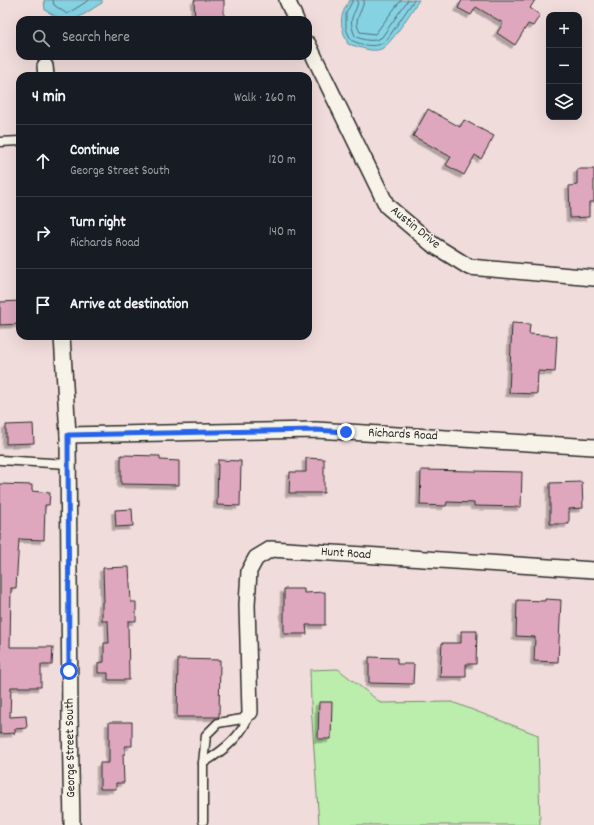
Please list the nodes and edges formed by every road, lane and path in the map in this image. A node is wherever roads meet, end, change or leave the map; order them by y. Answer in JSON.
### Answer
{"nodes":[{"id":1,"x":287,"y":0,"type":"edge"},
{"id":2,"x":294,"y":16,"type":"edge"},
{"id":3,"x":312,"y":52,"type":"edge"},
{"id":4,"x":16,"y":141,"type":"edge"},
{"id":5,"x":0,"y":142,"type":"edge"},
{"id":6,"x":594,"y":278,"type":"edge"},
{"id":7,"x":62,"y":340,"type":"edge"},
{"id":8,"x":68,"y":435,"type":"junction"},
{"id":9,"x":594,"y":447,"type":"edge"},
{"id":10,"x":0,"y":460,"type":"edge"},
{"id":11,"x":68,"y":464,"type":"junction"},
{"id":12,"x":594,"y":570,"type":"edge"},
{"id":13,"x":250,"y":712,"type":"junction"},
{"id":14,"x":203,"y":763,"type":"junction"},
{"id":15,"x":203,"y":821,"type":"dead end"},
{"id":16,"x":72,"y":825,"type":"edge"}],
"edges":[{"from":1,"to":2,"type":"street"},
{"from":3,"to":6,"type":"street","name":"Austin Drive"},
{"from":4,"to":5,"type":"lane"},
{"from":7,"to":8,"type":"street","name":"George Street South"},
{"from":8,"to":9,"type":"street","name":"Richards Road"},
{"from":8,"to":11,"type":"street","name":"George Street South"},
{"from":10,"to":11,"type":"lane"},
{"from":11,"to":16,"type":"street","name":"George Street South"},
{"from":12,"to":13,"type":"street","name":"Hunt Road"},
{"from":13,"to":14,"type":"lane"},
{"from":13,"to":14,"type":"lane"},
{"from":14,"to":15,"type":"lane"}]}
